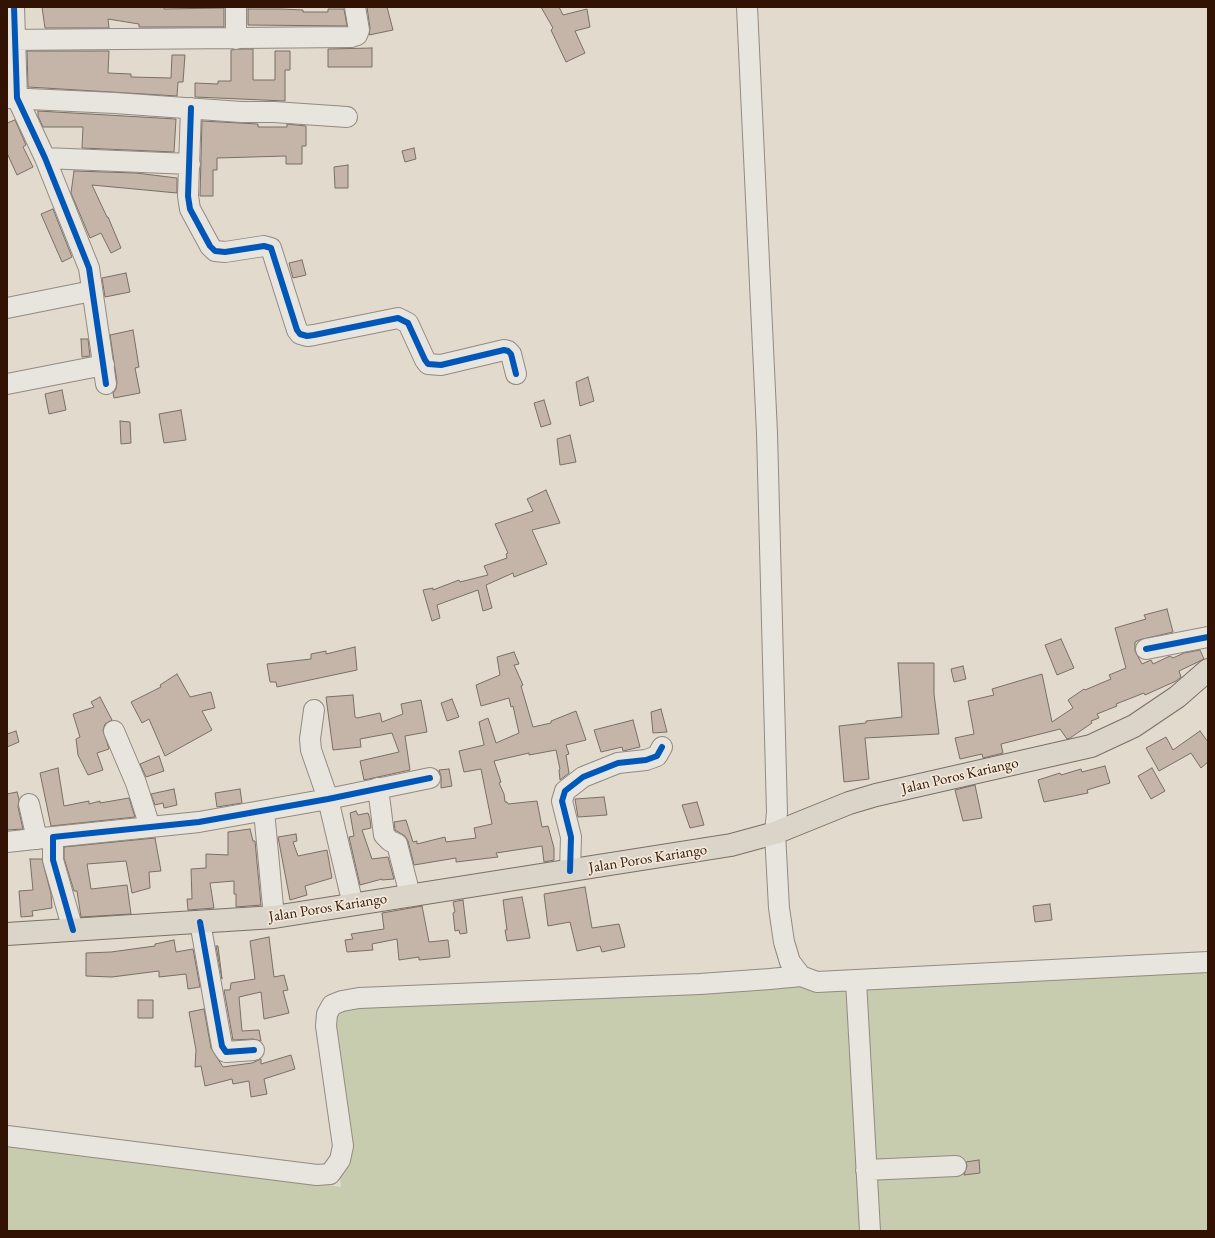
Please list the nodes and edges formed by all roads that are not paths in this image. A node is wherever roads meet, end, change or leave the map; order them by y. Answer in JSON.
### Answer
{"nodes":[{"id":1,"x":14,"y":7,"type":"edge"},
{"id":2,"x":236,"y":7,"type":"edge"},
{"id":3,"x":355,"y":7,"type":"edge"},
{"id":4,"x":747,"y":7,"type":"edge"},
{"id":5,"x":236,"y":39,"type":"junction"},
{"id":6,"x":11,"y":40,"type":"edge"},
{"id":7,"x":12,"y":98,"type":"edge"},
{"id":8,"x":191,"y":108,"type":"junction"},
{"id":9,"x":347,"y":117,"type":"dead end"},
{"id":10,"x":45,"y":158,"type":"junction"},
{"id":11,"x":190,"y":164,"type":"junction"},
{"id":12,"x":92,"y":291,"type":"junction"},
{"id":13,"x":7,"y":308,"type":"edge"},
{"id":14,"x":516,"y":374,"type":"dead end"},
{"id":15,"x":7,"y":384,"type":"edge"},
{"id":16,"x":1208,"y":637,"type":"edge"},
{"id":17,"x":1146,"y":649,"type":"dead end"},
{"id":18,"x":1208,"y":670,"type":"edge"},
{"id":19,"x":314,"y":710,"type":"dead end"},
{"id":20,"x":114,"y":732,"type":"dead end"},
{"id":21,"x":662,"y":747,"type":"dead end"},
{"id":22,"x":430,"y":778,"type":"dead end"},
{"id":23,"x":378,"y":788,"type":"junction"},
{"id":24,"x":328,"y":799,"type":"junction"},
{"id":25,"x":29,"y":804,"type":"dead end"},
{"id":26,"x":264,"y":811,"type":"junction"},
{"id":27,"x":150,"y":827,"type":"junction"},
{"id":28,"x":775,"y":833,"type":"junction"},
{"id":29,"x":45,"y":838,"type":"junction"},
{"id":30,"x":7,"y":842,"type":"edge"},
{"id":31,"x":570,"y":871,"type":"junction"},
{"id":32,"x":410,"y":895,"type":"junction"},
{"id":33,"x":353,"y":906,"type":"junction"},
{"id":34,"x":274,"y":917,"type":"junction"},
{"id":35,"x":200,"y":922,"type":"junction"},
{"id":36,"x":73,"y":930,"type":"junction"},
{"id":37,"x":7,"y":934,"type":"edge"},
{"id":38,"x":1208,"y":962,"type":"edge"},
{"id":39,"x":801,"y":976,"type":"junction"},
{"id":40,"x":856,"y":981,"type":"junction"},
{"id":41,"x":254,"y":1050,"type":"dead end"},
{"id":42,"x":7,"y":1136,"type":"edge"},
{"id":43,"x":956,"y":1166,"type":"dead end"},
{"id":44,"x":866,"y":1170,"type":"junction"},
{"id":45,"x":870,"y":1231,"type":"edge"}],
"edges":[{"from":1,"to":6,"type":"street"},
{"from":2,"to":5,"type":"street"},
{"from":3,"to":5,"type":"street"},
{"from":4,"to":28,"type":"street"},
{"from":5,"to":6,"type":"street"},
{"from":6,"to":7,"type":"street"},
{"from":7,"to":8,"type":"street"},
{"from":7,"to":10,"type":"street"},
{"from":8,"to":9,"type":"street"},
{"from":8,"to":11,"type":"street"},
{"from":10,"to":11,"type":"street"},
{"from":10,"to":12,"type":"street"},
{"from":11,"to":14,"type":"street"},
{"from":12,"to":13,"type":"street"},
{"from":12,"to":15,"type":"street"},
{"from":16,"to":17,"type":"street"},
{"from":18,"to":28,"type":"main road","name":"Jalan Poros Kariango"},
{"from":19,"to":24,"type":"street"},
{"from":20,"to":27,"type":"street"},
{"from":21,"to":31,"type":"street"},
{"from":22,"to":23,"type":"street"},
{"from":23,"to":24,"type":"street"},
{"from":23,"to":32,"type":"street"},
{"from":24,"to":26,"type":"street"},
{"from":24,"to":33,"type":"street"},
{"from":25,"to":29,"type":"street"},
{"from":26,"to":27,"type":"street"},
{"from":26,"to":34,"type":"street"},
{"from":27,"to":29,"type":"street"},
{"from":28,"to":31,"type":"main road","name":"Jalan Poros Kariango"},
{"from":28,"to":39,"type":"street"},
{"from":29,"to":30,"type":"street"},
{"from":29,"to":36,"type":"street"},
{"from":31,"to":32,"type":"main road","name":"Jalan Poros Kariango"},
{"from":32,"to":33,"type":"main road","name":"Jalan Poros Kariango"},
{"from":33,"to":34,"type":"main road","name":"Jalan Poros Kariango"},
{"from":34,"to":35,"type":"main road","name":"Jalan Poros Kariango"},
{"from":35,"to":36,"type":"main road","name":"Jalan Poros Kariango"},
{"from":35,"to":41,"type":"street"},
{"from":36,"to":37,"type":"main road","name":"Jalan Poros Kariango"},
{"from":38,"to":40,"type":"street"},
{"from":39,"to":40,"type":"street"},
{"from":39,"to":42,"type":"street"},
{"from":40,"to":44,"type":"street"},
{"from":43,"to":44,"type":"street"},
{"from":44,"to":45,"type":"street"}]}
